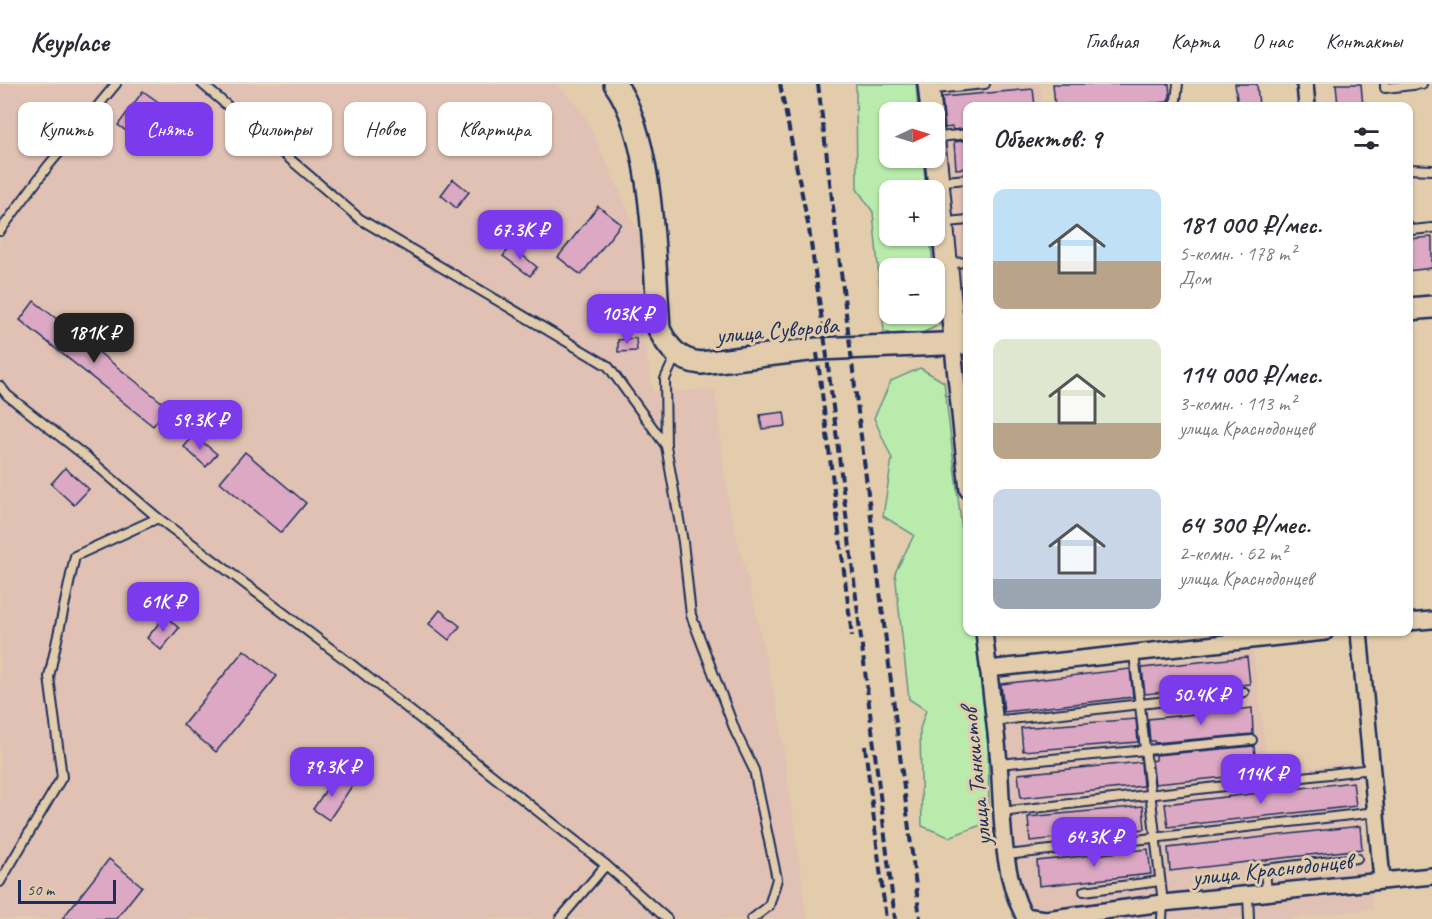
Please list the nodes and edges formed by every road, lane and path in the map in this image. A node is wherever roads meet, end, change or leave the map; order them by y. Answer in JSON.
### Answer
{"nodes":[{"id":1,"x":116,"y":84,"type":"edge"},
{"id":2,"x":202,"y":84,"type":"edge"},
{"id":3,"x":615,"y":84,"type":"edge"},
{"id":4,"x":926,"y":84,"type":"edge"},
{"id":5,"x":985,"y":84,"type":"edge"},
{"id":6,"x":1178,"y":84,"type":"edge"},
{"id":7,"x":1305,"y":84,"type":"edge"},
{"id":8,"x":1385,"y":84,"type":"edge"},
{"id":9,"x":1422,"y":84,"type":"edge"},
{"id":10,"x":928,"y":102,"type":"edge"},
{"id":11,"x":936,"y":102,"type":"edge"},
{"id":12,"x":1175,"y":102,"type":"edge"},
{"id":13,"x":1307,"y":102,"type":"edge"},
{"id":14,"x":963,"y":135,"type":"edge"},
{"id":15,"x":945,"y":136,"type":"edge"},
{"id":16,"x":934,"y":168,"type":"edge"},
{"id":17,"x":1413,"y":169,"type":"edge"},
{"id":18,"x":1432,"y":171,"type":"edge"},
{"id":19,"x":963,"y":179,"type":"edge"},
{"id":20,"x":945,"y":181,"type":"edge"},
{"id":21,"x":945,"y":191,"type":"edge"},
{"id":22,"x":963,"y":220,"type":"edge"},
{"id":23,"x":948,"y":222,"type":"junction"},
{"id":24,"x":1432,"y":228,"type":"edge"},
{"id":25,"x":1413,"y":230,"type":"edge"},
{"id":26,"x":0,"y":231,"type":"edge"},
{"id":27,"x":963,"y":262,"type":"edge"},
{"id":28,"x":953,"y":263,"type":"junction"},
{"id":29,"x":1432,"y":307,"type":"edge"},
{"id":30,"x":1413,"y":309,"type":"edge"},
{"id":31,"x":958,"y":318,"type":"junction"},
{"id":32,"x":963,"y":318,"type":"edge"},
{"id":33,"x":960,"y":344,"type":"edge"},
{"id":34,"x":677,"y":354,"type":"junction"},
{"id":35,"x":0,"y":386,"type":"edge"},
{"id":36,"x":963,"y":399,"type":"edge"},
{"id":37,"x":666,"y":446,"type":"junction"},
{"id":38,"x":158,"y":518,"type":"junction"},
{"id":39,"x":1432,"y":620,"type":"edge"},
{"id":40,"x":1413,"y":622,"type":"edge"},
{"id":41,"x":984,"y":636,"type":"edge"},
{"id":42,"x":1289,"y":636,"type":"edge"},
{"id":43,"x":1359,"y":636,"type":"edge"},
{"id":44,"x":1134,"y":654,"type":"junction"},
{"id":45,"x":988,"y":669,"type":"junction"},
{"id":46,"x":1244,"y":692,"type":"dead end"},
{"id":47,"x":1139,"y":704,"type":"junction"},
{"id":48,"x":994,"y":721,"type":"junction"},
{"id":49,"x":1252,"y":740,"type":"dead end"},
{"id":50,"x":1144,"y":749,"type":"junction"},
{"id":51,"x":999,"y":764,"type":"junction"},
{"id":52,"x":1372,"y":769,"type":"junction"},
{"id":53,"x":1149,"y":793,"type":"junction"},
{"id":54,"x":1000,"y":812,"type":"junction"},
{"id":55,"x":1376,"y":812,"type":"junction"},
{"id":56,"x":1154,"y":838,"type":"junction"},
{"id":57,"x":1006,"y":855,"type":"junction"},
{"id":58,"x":1357,"y":858,"type":"dead end"},
{"id":59,"x":606,"y":865,"type":"junction"},
{"id":60,"x":1432,"y":876,"type":"edge"},
{"id":61,"x":1382,"y":880,"type":"junction"},
{"id":62,"x":1160,"y":881,"type":"junction"},
{"id":63,"x":0,"y":882,"type":"edge"},
{"id":64,"x":1084,"y":891,"type":"dead end"},
{"id":65,"x":1267,"y":894,"type":"junction"},
{"id":66,"x":1248,"y":895,"type":"junction"},
{"id":67,"x":1163,"y":911,"type":"edge"},
{"id":68,"x":1024,"y":916,"type":"joint"},
{"id":69,"x":560,"y":919,"type":"edge"},
{"id":70,"x":667,"y":919,"type":"edge"},
{"id":71,"x":752,"y":919,"type":"edge"},
{"id":72,"x":1046,"y":919,"type":"edge"},
{"id":73,"x":1249,"y":919,"type":"edge"}],
"edges":[{"from":1,"to":26,"type":"lane"},
{"from":2,"to":37,"type":"lane"},
{"from":3,"to":34,"type":"street"},
{"from":4,"to":10,"type":"street"},
{"from":5,"to":11,"type":"lane"},
{"from":6,"to":12,"type":"lane"},
{"from":7,"to":13,"type":"street"},
{"from":8,"to":9,"type":"lane"},
{"from":14,"to":15,"type":"lane"},
{"from":16,"to":33,"type":"street"},
{"from":17,"to":18,"type":"lane"},
{"from":19,"to":20,"type":"lane"},
{"from":21,"to":23,"type":"lane"},
{"from":22,"to":23,"type":"lane"},
{"from":23,"to":28,"type":"lane"},
{"from":24,"to":25,"type":"lane"},
{"from":27,"to":28,"type":"lane"},
{"from":28,"to":31,"type":"lane"},
{"from":29,"to":30,"type":"street"},
{"from":31,"to":32,"type":"lane"},
{"from":31,"to":33,"type":"lane"},
{"from":33,"to":34,"type":"street","name":"улица Суворова"},
{"from":33,"to":36,"type":"street"},
{"from":34,"to":37,"type":"lane"},
{"from":35,"to":38,"type":"lane"},
{"from":37,"to":71,"type":"lane"},
{"from":38,"to":59,"type":"lane"},
{"from":38,"to":63,"type":"lane"},
{"from":39,"to":40,"type":"street"},
{"from":41,"to":45,"type":"street","name":"улица Танкистов"},
{"from":42,"to":44,"type":"street"},
{"from":43,"to":52,"type":"street"},
{"from":44,"to":45,"type":"street"},
{"from":44,"to":47,"type":"lane"},
{"from":45,"to":48,"type":"street","name":"улица Танкистов"},
{"from":46,"to":47,"type":"lane"},
{"from":47,"to":48,"type":"lane"},
{"from":47,"to":50,"type":"lane"},
{"from":48,"to":51,"type":"street","name":"улица Танкистов"},
{"from":49,"to":50,"type":"lane"},
{"from":50,"to":51,"type":"lane"},
{"from":50,"to":53,"type":"lane"},
{"from":51,"to":54,"type":"street","name":"улица Танкистов"},
{"from":52,"to":53,"type":"lane"},
{"from":52,"to":55,"type":"street"},
{"from":53,"to":54,"type":"lane"},
{"from":53,"to":56,"type":"lane"},
{"from":54,"to":57,"type":"street","name":"улица Танкистов"},
{"from":55,"to":56,"type":"lane"},
{"from":55,"to":61,"type":"street"},
{"from":56,"to":57,"type":"lane"},
{"from":56,"to":62,"type":"lane"},
{"from":57,"to":68,"type":"street","name":"улица Танкистов"},
{"from":58,"to":65,"type":"lane"},
{"from":59,"to":69,"type":"lane"},
{"from":59,"to":70,"type":"lane"},
{"from":60,"to":61,"type":"street","name":"улица Краснодонцев"},
{"from":61,"to":65,"type":"street","name":"улица Краснодонцев"},
{"from":62,"to":64,"type":"lane"},
{"from":62,"to":67,"type":"lane"},
{"from":65,"to":66,"type":"street","name":"улица Краснодонцев"},
{"from":66,"to":67,"type":"street","name":"улица Краснодонцев"},
{"from":66,"to":73,"type":"lane"},
{"from":67,"to":72,"type":"street","name":"улица Краснодонцев"},
{"from":68,"to":72,"type":"street","name":"улица Краснодонцев"}]}
